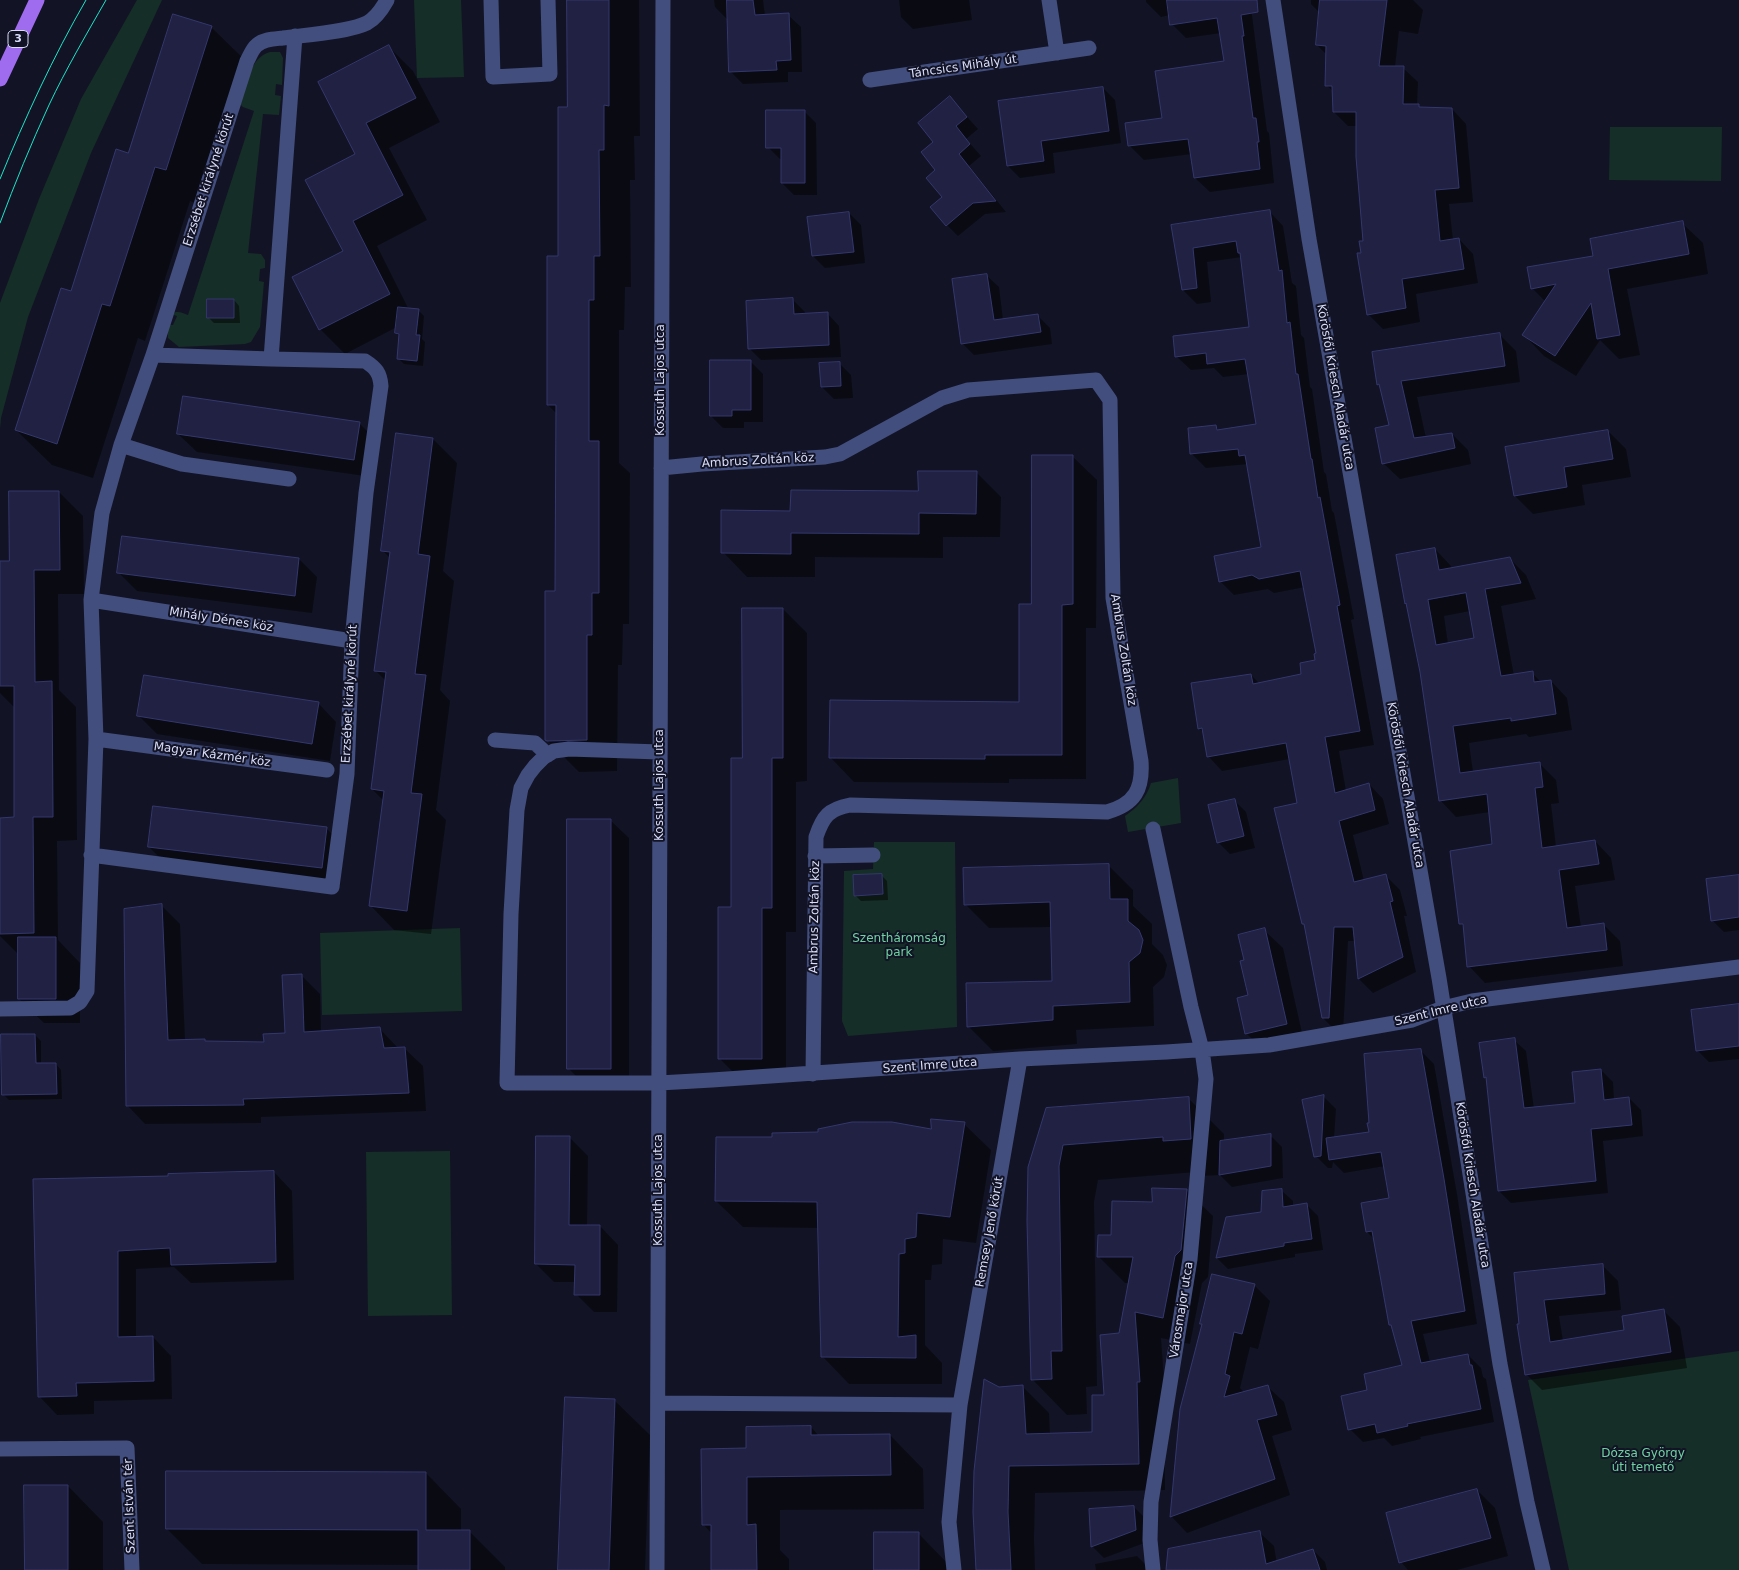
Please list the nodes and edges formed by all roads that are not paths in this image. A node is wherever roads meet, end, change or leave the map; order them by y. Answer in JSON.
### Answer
{"nodes":[{"id":1,"x":37,"y":0,"type":"edge"},
{"id":2,"x":387,"y":0,"type":"edge"},
{"id":3,"x":491,"y":0,"type":"edge"},
{"id":4,"x":548,"y":0,"type":"edge"},
{"id":5,"x":663,"y":0,"type":"edge"},
{"id":6,"x":1049,"y":0,"type":"edge"},
{"id":7,"x":1273,"y":0,"type":"edge"},
{"id":8,"x":295,"y":36,"type":"junction"},
{"id":9,"x":1089,"y":48,"type":"dead end"},
{"id":10,"x":1057,"y":53,"type":"junction"},
{"id":11,"x":0,"y":79,"type":"edge"},
{"id":12,"x":870,"y":80,"type":"dead end"},
{"id":13,"x":153,"y":355,"type":"junction"},
{"id":14,"x":271,"y":359,"type":"junction"},
{"id":15,"x":121,"y":445,"type":"junction"},
{"id":16,"x":661,"y":468,"type":"junction"},
{"id":17,"x":289,"y":479,"type":"dead end"},
{"id":18,"x":91,"y":600,"type":"junction"},
{"id":19,"x":352,"y":641,"type":"junction"},
{"id":20,"x":96,"y":739,"type":"junction"},
{"id":21,"x":495,"y":740,"type":"dead end"},
{"id":22,"x":660,"y":752,"type":"junction"},
{"id":23,"x":548,"y":755,"type":"junction"},
{"id":24,"x":328,"y":770,"type":"dead end"},
{"id":25,"x":1153,"y":829,"type":"dead end"},
{"id":26,"x":91,"y":855,"type":"junction"},
{"id":27,"x":873,"y":855,"type":"dead end"},
{"id":28,"x":816,"y":856,"type":"junction"},
{"id":29,"x":1739,"y":967,"type":"edge"},
{"id":30,"x":1443,"y":1008,"type":"junction"},
{"id":31,"x":0,"y":1009,"type":"edge"},
{"id":32,"x":1202,"y":1050,"type":"junction"},
{"id":33,"x":1020,"y":1059,"type":"junction"},
{"id":34,"x":813,"y":1074,"type":"junction"},
{"id":35,"x":659,"y":1083,"type":"junction"},
{"id":36,"x":658,"y":1403,"type":"junction"},
{"id":37,"x":960,"y":1405,"type":"junction"},
{"id":38,"x":0,"y":1449,"type":"edge"},
{"id":39,"x":132,"y":1570,"type":"edge"},
{"id":40,"x":657,"y":1570,"type":"edge"},
{"id":41,"x":954,"y":1570,"type":"edge"},
{"id":42,"x":1153,"y":1570,"type":"edge"},
{"id":43,"x":1542,"y":1570,"type":"edge"}],
"edges":[{"from":1,"to":11,"type":"main road","number":"3"},
{"from":2,"to":8,"type":"street","name":"Erzsébet királyné körút"},
{"from":3,"to":4,"type":"street"},
{"from":5,"to":16,"type":"street","name":"Kossuth Lajos utca"},
{"from":6,"to":10,"type":"street"},
{"from":7,"to":30,"type":"street","name":"Körösfői Kriesch Aladár utca"},
{"from":8,"to":13,"type":"street","name":"Erzsébet királyné körút"},
{"from":8,"to":14,"type":"street"},
{"from":9,"to":10,"type":"street","name":"Táncsics Mihály út"},
{"from":10,"to":12,"type":"street","name":"Táncsics Mihály út"},
{"from":13,"to":14,"type":"street","name":"Erzsébet királyné körút"},
{"from":13,"to":15,"type":"street","name":"Erzsébet királyné körút"},
{"from":14,"to":19,"type":"street","name":"Erzsébet királyné körút"},
{"from":15,"to":17,"type":"street"},
{"from":15,"to":18,"type":"street","name":"Erzsébet királyné körút"},
{"from":16,"to":22,"type":"street","name":"Kossuth Lajos utca"},
{"from":16,"to":28,"type":"street","name":"Ambrus Zoltán köz"},
{"from":18,"to":19,"type":"street","name":"Mihály Dénes köz"},
{"from":18,"to":20,"type":"street","name":"Erzsébet királyné körút"},
{"from":19,"to":26,"type":"street","name":"Erzsébet királyné körút"},
{"from":20,"to":24,"type":"street","name":"Magyar Kázmér köz"},
{"from":20,"to":26,"type":"street","name":"Erzsébet királyné körút"},
{"from":21,"to":23,"type":"street"},
{"from":22,"to":23,"type":"street"},
{"from":22,"to":35,"type":"street","name":"Kossuth Lajos utca"},
{"from":23,"to":35,"type":"street","name":"Szent Imre utca"},
{"from":25,"to":32,"type":"street"},
{"from":26,"to":31,"type":"street","name":"Erzsébet királyné körút"},
{"from":27,"to":28,"type":"street"},
{"from":28,"to":34,"type":"street","name":"Ambrus Zoltán köz"},
{"from":29,"to":30,"type":"street","name":"Szent Imre utca"},
{"from":30,"to":32,"type":"street","name":"Szent Imre utca"},
{"from":30,"to":43,"type":"street","name":"Körösfői Kriesch Aladár utca"},
{"from":32,"to":33,"type":"street","name":"Szent Imre utca"},
{"from":32,"to":42,"type":"street","name":"Városmajor utca"},
{"from":33,"to":34,"type":"street","name":"Szent Imre utca"},
{"from":33,"to":37,"type":"street","name":"Remsey Jenő körút"},
{"from":34,"to":35,"type":"street","name":"Szent Imre utca"},
{"from":35,"to":36,"type":"street","name":"Kossuth Lajos utca"},
{"from":36,"to":37,"type":"street"},
{"from":36,"to":40,"type":"street","name":"Kossuth Lajos utca"},
{"from":37,"to":41,"type":"street","name":"Remsey Jenő körút"},
{"from":38,"to":39,"type":"street","name":"Szent István tér"}]}
